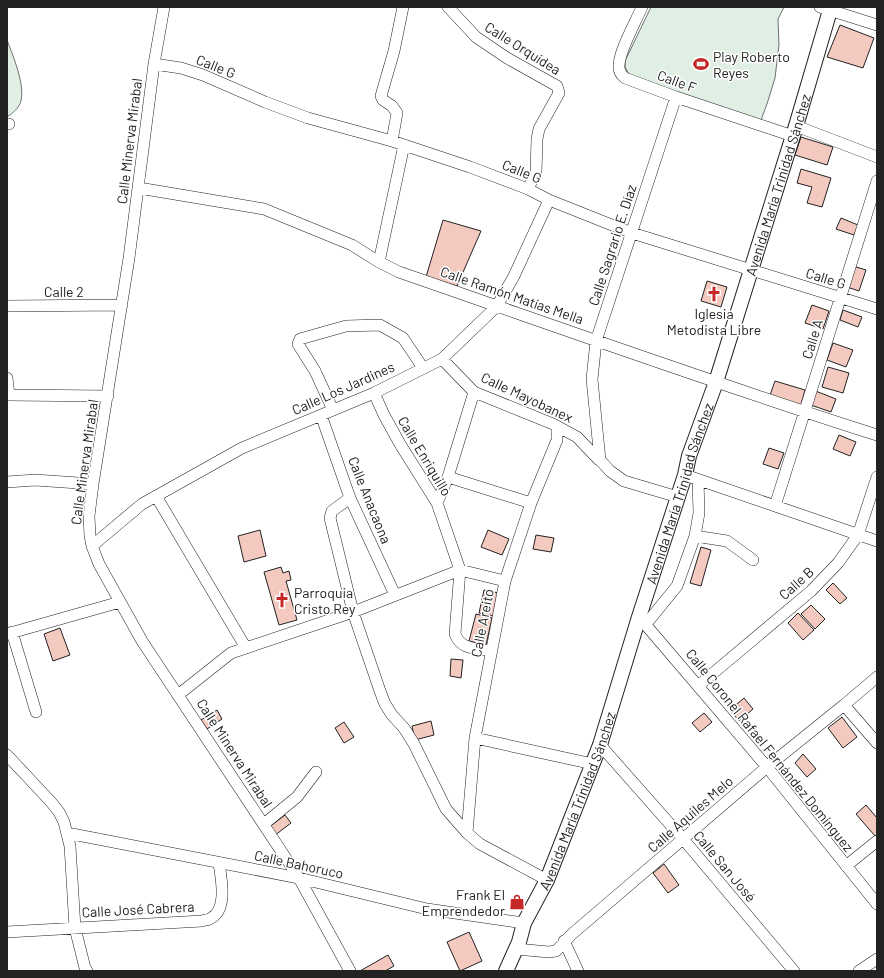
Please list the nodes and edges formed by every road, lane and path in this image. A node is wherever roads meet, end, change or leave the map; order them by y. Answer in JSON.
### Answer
{"nodes":[{"id":1,"x":164,"y":7,"type":"edge"},
{"id":2,"x":448,"y":7,"type":"edge"},
{"id":3,"x":642,"y":7,"type":"edge"},
{"id":4,"x":400,"y":8,"type":"edge"},
{"id":5,"x":827,"y":8,"type":"edge"},
{"id":6,"x":877,"y":25,"type":"edge"},
{"id":7,"x":154,"y":64,"type":"junction"},
{"id":8,"x":676,"y":97,"type":"junction"},
{"id":9,"x":795,"y":131,"type":"junction"},
{"id":10,"x":392,"y":141,"type":"junction"},
{"id":11,"x":404,"y":145,"type":"junction"},
{"id":12,"x":877,"y":157,"type":"edge"},
{"id":13,"x":877,"y":181,"type":"edge"},
{"id":14,"x":139,"y":188,"type":"junction"},
{"id":15,"x":528,"y":189,"type":"junction"},
{"id":16,"x":549,"y":200,"type":"junction"},
{"id":17,"x":632,"y":233,"type":"junction"},
{"id":18,"x":379,"y":262,"type":"junction"},
{"id":19,"x":751,"y":270,"type":"junction"},
{"id":20,"x":841,"y":298,"type":"junction"},
{"id":21,"x":122,"y":305,"type":"junction"},
{"id":22,"x":7,"y":306,"type":"edge"},
{"id":23,"x":497,"y":306,"type":"junction"},
{"id":24,"x":877,"y":309,"type":"edge"},
{"id":25,"x":596,"y":341,"type":"junction"},
{"id":26,"x":442,"y":359,"type":"junction"},
{"id":27,"x":423,"y":368,"type":"junction"},
{"id":28,"x":7,"y":378,"type":"edge"},
{"id":29,"x":716,"y":382,"type":"junction"},
{"id":30,"x":474,"y":392,"type":"junction"},
{"id":31,"x":374,"y":393,"type":"junction"},
{"id":32,"x":8,"y":395,"type":"edge"},
{"id":33,"x":108,"y":396,"type":"junction"},
{"id":34,"x":333,"y":410,"type":"junction"},
{"id":35,"x":805,"y":412,"type":"junction"},
{"id":36,"x":321,"y":415,"type":"junction"},
{"id":37,"x":557,"y":426,"type":"junction"},
{"id":38,"x":877,"y":435,"type":"edge"},
{"id":39,"x":600,"y":460,"type":"junction"},
{"id":40,"x":448,"y":477,"type":"junction"},
{"id":41,"x":877,"y":477,"type":"edge"},
{"id":42,"x":691,"y":478,"type":"junction"},
{"id":43,"x":7,"y":482,"type":"edge"},
{"id":44,"x":93,"y":484,"type":"junction"},
{"id":45,"x":156,"y":496,"type":"junction"},
{"id":46,"x":678,"y":497,"type":"junction"},
{"id":47,"x":350,"y":498,"type":"junction"},
{"id":48,"x":437,"y":503,"type":"junction"},
{"id":49,"x":531,"y":503,"type":"junction"},
{"id":50,"x":775,"y":506,"type":"junction"},
{"id":51,"x":858,"y":535,"type":"junction"},
{"id":52,"x":695,"y":536,"type":"junction"},
{"id":53,"x":877,"y":541,"type":"edge"},
{"id":54,"x":92,"y":546,"type":"junction"},
{"id":55,"x":753,"y":560,"type":"dead end"},
{"id":56,"x":460,"y":570,"type":"junction"},
{"id":57,"x":505,"y":581,"type":"junction"},
{"id":58,"x":395,"y":596,"type":"junction"},
{"id":59,"x":120,"y":602,"type":"junction"},
{"id":60,"x":353,"y":612,"type":"junction"},
{"id":61,"x":643,"y":621,"type":"junction"},
{"id":62,"x":9,"y":633,"type":"edge"},
{"id":63,"x":246,"y":648,"type":"junction"},
{"id":64,"x":492,"y":651,"type":"junction"},
{"id":65,"x":877,"y":677,"type":"edge"},
{"id":66,"x":699,"y":686,"type":"junction"},
{"id":67,"x":178,"y":695,"type":"junction"},
{"id":68,"x":844,"y":705,"type":"junction"},
{"id":69,"x":36,"y":712,"type":"dead end"},
{"id":70,"x":475,"y":738,"type":"junction"},
{"id":71,"x":877,"y":743,"type":"edge"},
{"id":72,"x":600,"y":745,"type":"junction"},
{"id":73,"x":7,"y":755,"type":"edge"},
{"id":74,"x":593,"y":764,"type":"junction"},
{"id":75,"x":767,"y":767,"type":"junction"},
{"id":76,"x":316,"y":772,"type":"dead end"},
{"id":77,"x":264,"y":824,"type":"junction"},
{"id":78,"x":67,"y":833,"type":"junction"},
{"id":79,"x":467,"y":834,"type":"junction"},
{"id":80,"x":684,"y":840,"type":"junction"},
{"id":81,"x":877,"y":841,"type":"edge"},
{"id":82,"x":219,"y":862,"type":"junction"},
{"id":83,"x":846,"y":866,"type":"junction"},
{"id":84,"x":299,"y":878,"type":"junction"},
{"id":85,"x":547,"y":880,"type":"junction"},
{"id":86,"x":877,"y":904,"type":"edge"},
{"id":87,"x":524,"y":923,"type":"junction"},
{"id":88,"x":75,"y":928,"type":"junction"},
{"id":89,"x":7,"y":932,"type":"edge"},
{"id":90,"x":564,"y":941,"type":"junction"},
{"id":91,"x":516,"y":948,"type":"junction"},
{"id":92,"x":877,"y":959,"type":"edge"},
{"id":93,"x":87,"y":971,"type":"edge"},
{"id":94,"x":350,"y":971,"type":"edge"},
{"id":95,"x":506,"y":971,"type":"edge"},
{"id":96,"x":578,"y":971,"type":"edge"},
{"id":97,"x":794,"y":971,"type":"edge"},
{"id":98,"x":859,"y":971,"type":"edge"}],
"edges":[{"from":1,"to":7,"type":"street","name":"Calle Minerva Mirabal"},
{"from":2,"to":15,"type":"street","name":"Calle Orquídea"},
{"from":3,"to":8,"type":"street","name":"Calle F"},
{"from":4,"to":10,"type":"street"},
{"from":5,"to":6,"type":"street"},
{"from":5,"to":9,"type":"main road","name":"Avenida María Trinidad Sánchez"},
{"from":7,"to":10,"type":"street","name":"Calle G"},
{"from":7,"to":14,"type":"street","name":"Calle Minerva Mirabal"},
{"from":8,"to":9,"type":"street","name":"Calle F"},
{"from":8,"to":17,"type":"street","name":"Calle Sagrario E. Díaz"},
{"from":9,"to":12,"type":"street","name":"Calle F"},
{"from":9,"to":19,"type":"main road","name":"Avenida María Trinidad Sánchez"},
{"from":10,"to":11,"type":"street","name":"Calle G"},
{"from":11,"to":15,"type":"street","name":"Calle G"},
{"from":11,"to":18,"type":"street"},
{"from":13,"to":20,"type":"street","name":"Calle A"},
{"from":14,"to":18,"type":"street","name":"Calle Ramón Matías Mella"},
{"from":14,"to":21,"type":"street","name":"Calle Minerva Mirabal"},
{"from":15,"to":16,"type":"street","name":"Calle G"},
{"from":16,"to":17,"type":"street","name":"Calle G"},
{"from":16,"to":23,"type":"street","name":"Calle Los Jardines"},
{"from":17,"to":19,"type":"street","name":"Calle G"},
{"from":17,"to":25,"type":"street","name":"Calle Sagrario E. Díaz"},
{"from":18,"to":23,"type":"street","name":"Calle Ramón Matías Mella"},
{"from":19,"to":20,"type":"street","name":"Calle G"},
{"from":19,"to":29,"type":"main road","name":"Avenida María Trinidad Sánchez"},
{"from":20,"to":24,"type":"street","name":"Calle G"},
{"from":20,"to":35,"type":"street","name":"Calle A"},
{"from":21,"to":22,"type":"street","name":"Calle 2"},
{"from":21,"to":33,"type":"street","name":"Calle Minerva Mirabal"},
{"from":23,"to":25,"type":"street","name":"Calle Ramón Matías Mella"},
{"from":23,"to":26,"type":"street","name":"Calle Los Jardines"},
{"from":25,"to":29,"type":"street","name":"Calle Ramón Matías Mella"},
{"from":25,"to":39,"type":"street","name":"Calle Sagrario E. Díaz"},
{"from":26,"to":27,"type":"street","name":"Calle Los Jardines"},
{"from":26,"to":30,"type":"street","name":"Calle Mayobanex"},
{"from":27,"to":31,"type":"street","name":"Calle Los Jardines"},
{"from":27,"to":34,"type":"street"},
{"from":28,"to":32,"type":"street"},
{"from":29,"to":35,"type":"street","name":"Calle Ramón Matías Mella"},
{"from":29,"to":42,"type":"main road","name":"Avenida María Trinidad Sánchez"},
{"from":30,"to":37,"type":"street","name":"Calle Mayobanex"},
{"from":30,"to":40,"type":"street"},
{"from":31,"to":34,"type":"street","name":"Calle Los Jardines"},
{"from":31,"to":48,"type":"street","name":"Calle Enriquillo"},
{"from":32,"to":33,"type":"street"},
{"from":33,"to":44,"type":"street","name":"Calle Minerva Mirabal"},
{"from":34,"to":36,"type":"street","name":"Calle Los Jardines"},
{"from":35,"to":38,"type":"street","name":"Calle Ramón Matías Mella"},
{"from":35,"to":50,"type":"street","name":"Calle A"},
{"from":36,"to":45,"type":"street","name":"Calle Los Jardines"},
{"from":36,"to":47,"type":"street","name":"Calle Anacaona"},
{"from":37,"to":39,"type":"street","name":"Calle Mayobanex"},
{"from":37,"to":49,"type":"street","name":"Calle Areito"},
{"from":39,"to":46,"type":"street"},
{"from":40,"to":48,"type":"street"},
{"from":40,"to":49,"type":"street"},
{"from":41,"to":51,"type":"street","name":"Calle B"},
{"from":42,"to":46,"type":"main road","name":"Avenida María Trinidad Sánchez"},
{"from":42,"to":50,"type":"street"},
{"from":42,"to":52,"type":"street"},
{"from":43,"to":44,"type":"street"},
{"from":44,"to":54,"type":"street","name":"Calle Minerva Mirabal"},
{"from":45,"to":54,"type":"street","name":"Calle Los Jardines"},
{"from":45,"to":63,"type":"street"},
{"from":46,"to":61,"type":"main road","name":"Avenida María Trinidad Sánchez"},
{"from":47,"to":58,"type":"street","name":"Calle Anacaona"},
{"from":47,"to":60,"type":"street"},
{"from":48,"to":56,"type":"street","name":"Calle Enriquillo"},
{"from":49,"to":57,"type":"street","name":"Calle Areito"},
{"from":50,"to":51,"type":"street"},
{"from":51,"to":53,"type":"street"},
{"from":51,"to":66,"type":"street","name":"Calle B"},
{"from":52,"to":55,"type":"street"},
{"from":52,"to":61,"type":"street"},
{"from":54,"to":59,"type":"street","name":"Calle Minerva Mirabal"},
{"from":56,"to":57,"type":"street"},
{"from":56,"to":58,"type":"street"},
{"from":56,"to":64,"type":"street","name":"Calle Enriquillo"},
{"from":57,"to":64,"type":"street","name":"Calle Areito"},
{"from":58,"to":60,"type":"street"},
{"from":59,"to":62,"type":"street"},
{"from":59,"to":67,"type":"street","name":"Calle Minerva Mirabal"},
{"from":60,"to":63,"type":"street"},
{"from":60,"to":79,"type":"street"},
{"from":61,"to":66,"type":"street","name":"Calle Coronel Rafael Fernández Domínguez"},
{"from":61,"to":72,"type":"main road","name":"Avenida María Trinidad Sánchez"},
{"from":62,"to":69,"type":"street"},
{"from":63,"to":67,"type":"street"},
{"from":64,"to":70,"type":"street","name":"Calle Areito"},
{"from":65,"to":68,"type":"street","name":"Calle Aquiles Melo"},
{"from":66,"to":75,"type":"street","name":"Calle Coronel Rafael Fernández Domínguez"},
{"from":67,"to":77,"type":"street","name":"Calle Minerva Mirabal"},
{"from":68,"to":71,"type":"street"},
{"from":68,"to":75,"type":"street","name":"Calle Aquiles Melo"},
{"from":70,"to":74,"type":"street"},
{"from":70,"to":79,"type":"street","name":"Calle Areito"},
{"from":72,"to":74,"type":"main road","name":"Avenida María Trinidad Sánchez"},
{"from":72,"to":80,"type":"street","name":"Calle San José"},
{"from":73,"to":78,"type":"street"},
{"from":74,"to":85,"type":"main road","name":"Avenida María Trinidad Sánchez"},
{"from":75,"to":80,"type":"street","name":"Calle Aquiles Melo"},
{"from":75,"to":83,"type":"street","name":"Calle Coronel Rafael Fernández Domínguez"},
{"from":76,"to":77,"type":"street"},
{"from":77,"to":84,"type":"street","name":"Calle Minerva Mirabal"},
{"from":78,"to":82,"type":"street","name":"Calle Bahoruco"},
{"from":78,"to":88,"type":"street"},
{"from":79,"to":85,"type":"street"},
{"from":80,"to":90,"type":"street","name":"Calle Aquiles Melo"},
{"from":80,"to":97,"type":"street","name":"Calle San José"},
{"from":81,"to":83,"type":"street"},
{"from":82,"to":84,"type":"street","name":"Calle Bahoruco"},
{"from":82,"to":88,"type":"street","name":"Calle José Cabrera"},
{"from":83,"to":86,"type":"street","name":"Calle Coronel Rafael Fernández Domínguez"},
{"from":84,"to":87,"type":"street","name":"Calle Bahoruco"},
{"from":84,"to":94,"type":"street","name":"Calle Minerva Mirabal"},
{"from":85,"to":87,"type":"main road","name":"Avenida María Trinidad Sánchez"},
{"from":87,"to":91,"type":"main road","name":"Avenida María Trinidad Sánchez"},
{"from":88,"to":89,"type":"street","name":"Calle José Cabrera"},
{"from":88,"to":93,"type":"street"},
{"from":90,"to":91,"type":"street","name":"Calle Aquiles Melo"},
{"from":90,"to":96,"type":"street"},
{"from":91,"to":95,"type":"main road","name":"Avenida María Trinidad Sánchez"},
{"from":92,"to":98,"type":"street"}]}
